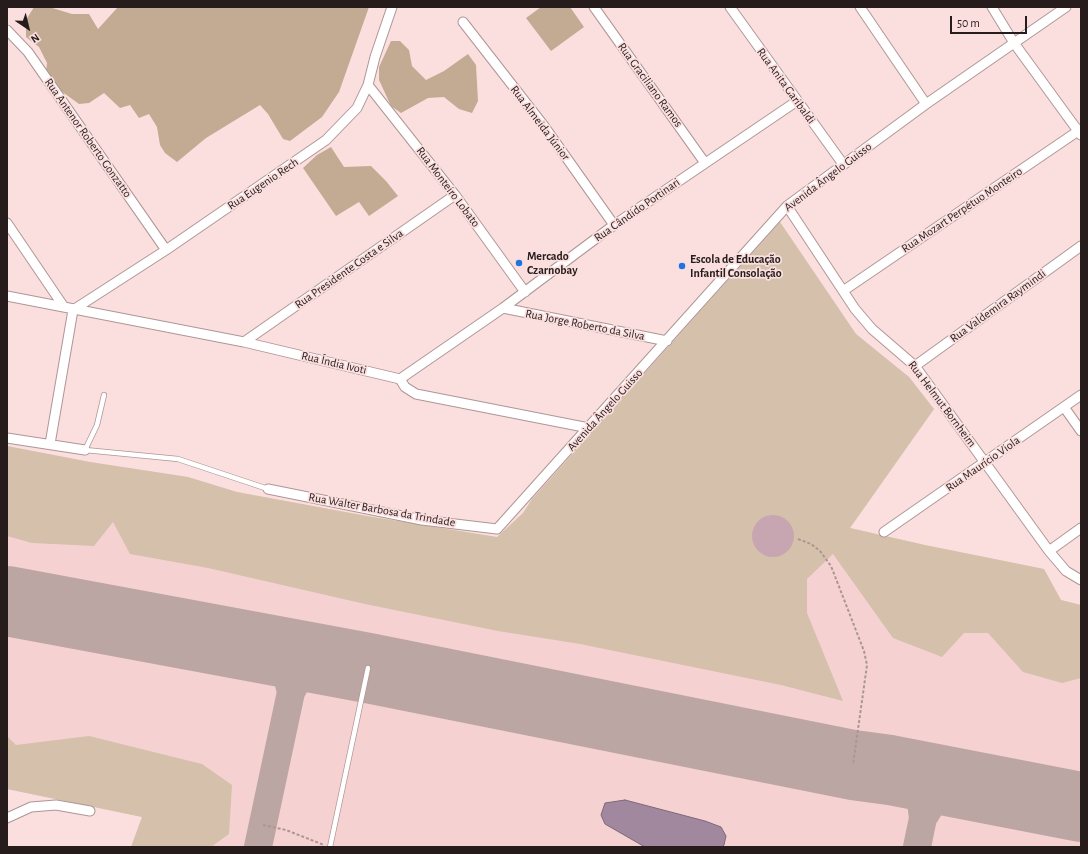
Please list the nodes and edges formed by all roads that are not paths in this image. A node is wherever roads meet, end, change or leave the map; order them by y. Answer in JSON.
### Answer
{"nodes":[{"id":1,"x":392,"y":7,"type":"edge"},
{"id":2,"x":594,"y":7,"type":"edge"},
{"id":3,"x":730,"y":7,"type":"edge"},
{"id":4,"x":860,"y":7,"type":"edge"},
{"id":5,"x":992,"y":7,"type":"edge"},
{"id":6,"x":1066,"y":7,"type":"edge"},
{"id":7,"x":463,"y":22,"type":"dead end"},
{"id":8,"x":7,"y":30,"type":"edge"},
{"id":9,"x":1014,"y":43,"type":"junction"},
{"id":10,"x":368,"y":85,"type":"junction"},
{"id":11,"x":797,"y":101,"type":"junction"},
{"id":12,"x":926,"y":104,"type":"junction"},
{"id":13,"x":1080,"y":132,"type":"edge"},
{"id":14,"x":705,"y":163,"type":"junction"},
{"id":15,"x":843,"y":164,"type":"junction"},
{"id":16,"x":455,"y":195,"type":"junction"},
{"id":17,"x":787,"y":206,"type":"junction"},
{"id":18,"x":7,"y":223,"type":"edge"},
{"id":19,"x":614,"y":225,"type":"junction"},
{"id":20,"x":1081,"y":246,"type":"edge"},
{"id":21,"x":166,"y":250,"type":"junction"},
{"id":22,"x":843,"y":291,"type":"junction"},
{"id":23,"x":525,"y":292,"type":"junction"},
{"id":24,"x":7,"y":296,"type":"edge"},
{"id":25,"x":68,"y":308,"type":"junction"},
{"id":26,"x":504,"y":308,"type":"junction"},
{"id":27,"x":667,"y":341,"type":"junction"},
{"id":28,"x":244,"y":342,"type":"junction"},
{"id":29,"x":915,"y":366,"type":"junction"},
{"id":30,"x":400,"y":379,"type":"junction"},
{"id":31,"x":104,"y":395,"type":"dead end"},
{"id":32,"x":1081,"y":395,"type":"edge"},
{"id":33,"x":1064,"y":407,"type":"junction"},
{"id":34,"x":589,"y":428,"type":"junction"},
{"id":35,"x":1081,"y":431,"type":"edge"},
{"id":36,"x":7,"y":438,"type":"edge"},
{"id":37,"x":50,"y":444,"type":"junction"},
{"id":38,"x":85,"y":450,"type":"junction"},
{"id":39,"x":986,"y":462,"type":"junction"},
{"id":40,"x":268,"y":489,"type":"joint"},
{"id":41,"x":1081,"y":528,"type":"edge"},
{"id":42,"x":497,"y":529,"type":"joint"},
{"id":43,"x":884,"y":532,"type":"dead end"},
{"id":44,"x":1049,"y":551,"type":"junction"},
{"id":45,"x":1081,"y":580,"type":"edge"},
{"id":46,"x":368,"y":668,"type":"dead end"},
{"id":47,"x":90,"y":811,"type":"dead end"},
{"id":48,"x":7,"y":818,"type":"edge"},
{"id":49,"x":330,"y":847,"type":"edge"}],
"edges":[{"from":1,"to":10,"type":"street","name":"Rua Eugenio Rech"},
{"from":2,"to":14,"type":"street","name":"Rua Graciliano Ramos"},
{"from":3,"to":11,"type":"street","name":"Rua Anita Garibaldi"},
{"from":4,"to":12,"type":"street"},
{"from":5,"to":9,"type":"street"},
{"from":6,"to":9,"type":"street","name":"Avenida Ângelo Guisso"},
{"from":7,"to":19,"type":"street","name":"Rua Almeida Júnior"},
{"from":8,"to":21,"type":"street","name":"Rua Antenor Roberto Gonzatto"},
{"from":9,"to":12,"type":"street","name":"Avenida Ângelo Guisso"},
{"from":9,"to":13,"type":"street"},
{"from":10,"to":16,"type":"street","name":"Rua Monteiro Lobato"},
{"from":10,"to":21,"type":"street","name":"Rua Eugenio Rech"},
{"from":11,"to":14,"type":"street","name":"Rua Cândido Portinari"},
{"from":11,"to":15,"type":"street","name":"Rua Anita Garibaldi"},
{"from":12,"to":15,"type":"street","name":"Avenida Ângelo Guisso"},
{"from":13,"to":22,"type":"street","name":"Rua Mozart Perpétuo Monteiro"},
{"from":14,"to":19,"type":"street","name":"Rua Cândido Portinari"},
{"from":15,"to":17,"type":"street","name":"Avenida Ângelo Guisso"},
{"from":16,"to":23,"type":"street","name":"Rua Monteiro Lobato"},
{"from":16,"to":28,"type":"street","name":"Rua Presidente Costa e Silva"},
{"from":17,"to":22,"type":"street","name":"Rua Helmut Bornheim"},
{"from":17,"to":27,"type":"street","name":"Avenida Ângelo Guisso"},
{"from":18,"to":25,"type":"street"},
{"from":19,"to":23,"type":"street","name":"Rua Cândido Portinari"},
{"from":20,"to":29,"type":"street","name":"Rua Valdemira Raymindi"},
{"from":21,"to":25,"type":"street","name":"Rua Eugenio Rech"},
{"from":22,"to":29,"type":"street","name":"Rua Helmut Bornheim"},
{"from":23,"to":26,"type":"street","name":"Rua Cândido Portinari"},
{"from":24,"to":25,"type":"street","name":"Rua Índia Ivoti"},
{"from":25,"to":28,"type":"street","name":"Rua Índia Ivoti"},
{"from":25,"to":37,"type":"street"},
{"from":26,"to":27,"type":"street","name":"Rua Jorge Roberto da Silva"},
{"from":26,"to":30,"type":"street","name":"Rua Cândido Portinari"},
{"from":27,"to":34,"type":"street","name":"Avenida Ângelo Guisso"},
{"from":28,"to":30,"type":"street","name":"Rua Índia Ivoti"},
{"from":29,"to":39,"type":"street","name":"Rua Helmut Bornheim"},
{"from":30,"to":34,"type":"street"},
{"from":31,"to":38,"type":"lane"},
{"from":32,"to":33,"type":"street","name":"Rua Maurício Viola"},
{"from":33,"to":35,"type":"street"},
{"from":33,"to":39,"type":"street","name":"Rua Maurício Viola"},
{"from":34,"to":42,"type":"street","name":"Avenida Ângelo Guisso"},
{"from":36,"to":37,"type":"street"},
{"from":37,"to":38,"type":"street"},
{"from":38,"to":40,"type":"lane"},
{"from":39,"to":43,"type":"street","name":"Rua Maurício Viola"},
{"from":39,"to":44,"type":"street","name":"Rua Helmut Bornheim"},
{"from":40,"to":42,"type":"street","name":"Rua Walter Barbosa da Trindade"},
{"from":41,"to":44,"type":"street"},
{"from":44,"to":45,"type":"street","name":"Rua Helmut Bornheim"},
{"from":46,"to":49,"type":"lane"},
{"from":47,"to":48,"type":"street"}]}
